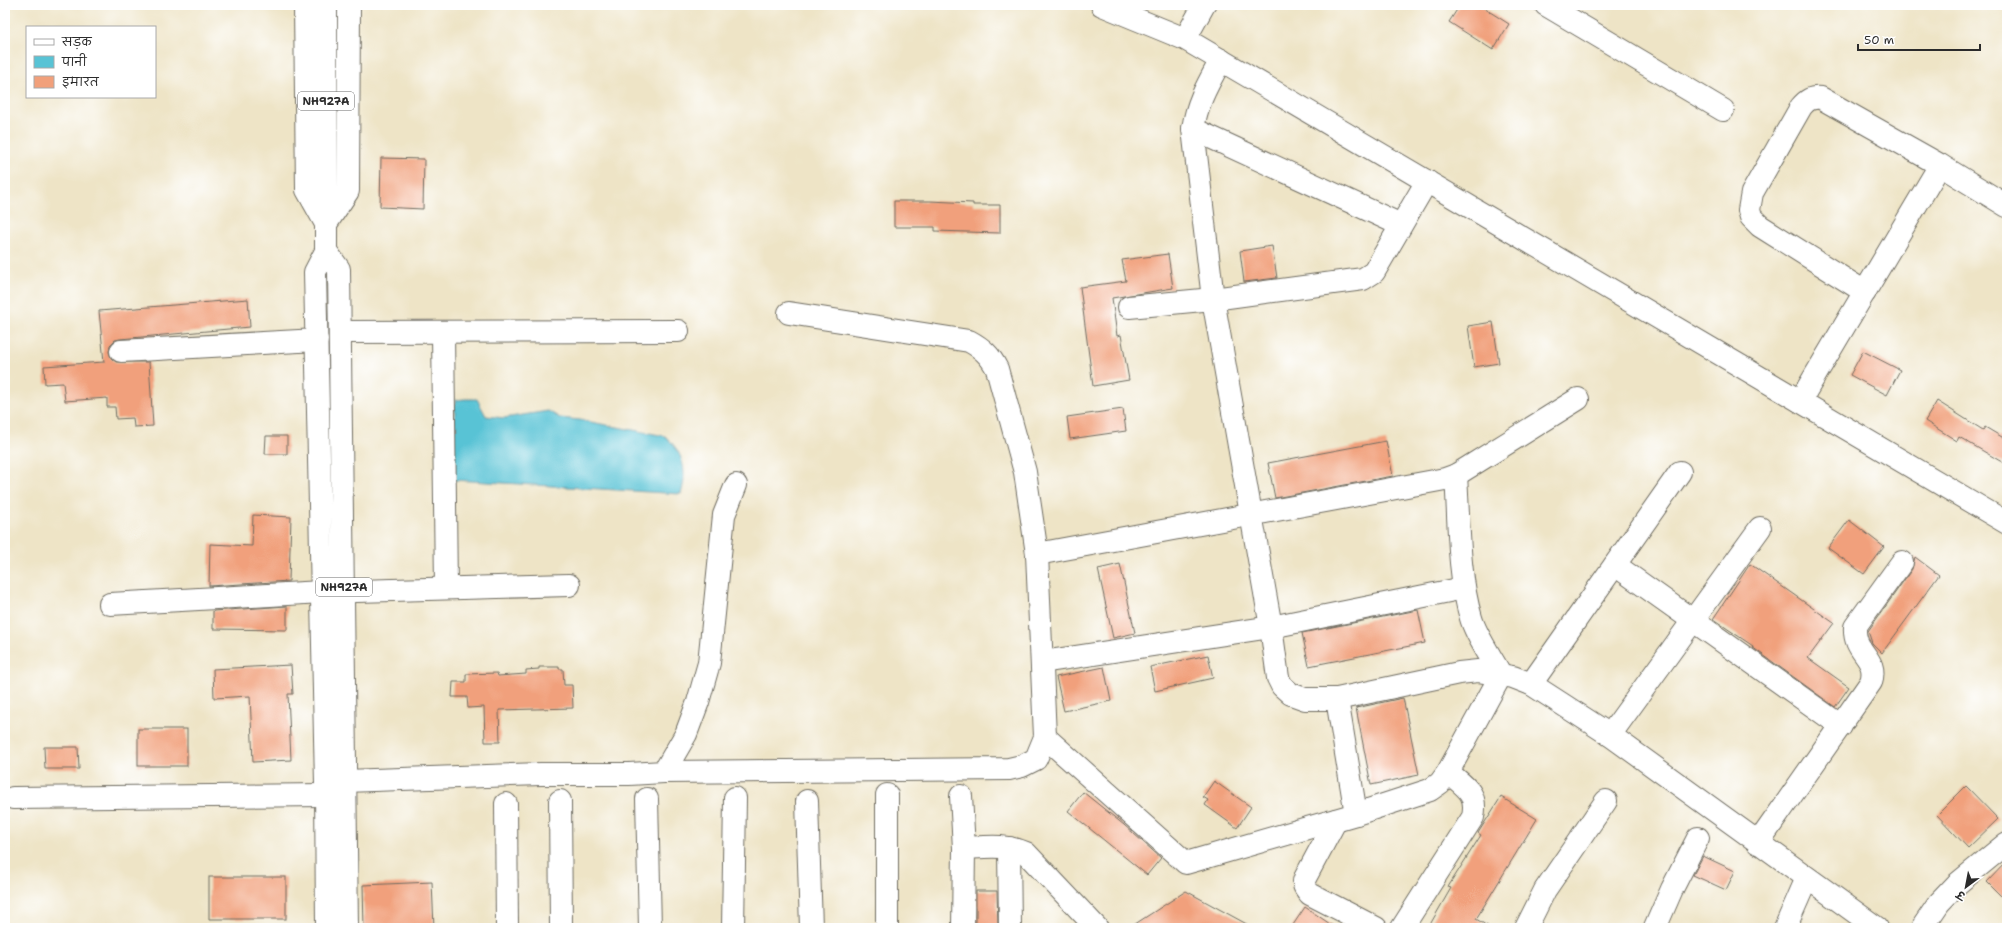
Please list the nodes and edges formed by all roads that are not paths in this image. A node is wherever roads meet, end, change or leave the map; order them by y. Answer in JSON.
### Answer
{"nodes":[{"id":1,"x":305,"y":5,"type":"edge"},
{"id":2,"x":326,"y":5,"type":"edge"},
{"id":3,"x":349,"y":5,"type":"edge"},
{"id":4,"x":1102,"y":5,"type":"edge"},
{"id":5,"x":1204,"y":5,"type":"edge"},
{"id":6,"x":1546,"y":5,"type":"edge"},
{"id":7,"x":1185,"y":39,"type":"junction"},
{"id":8,"x":1221,"y":60,"type":"junction"},
{"id":9,"x":1723,"y":110,"type":"dead end"},
{"id":10,"x":1193,"y":129,"type":"junction"},
{"id":11,"x":1940,"y":166,"type":"junction"},
{"id":12,"x":1420,"y":192,"type":"junction"},
{"id":13,"x":2007,"y":206,"type":"edge"},
{"id":14,"x":326,"y":224,"type":"junction"},
{"id":15,"x":1401,"y":224,"type":"junction"},
{"id":16,"x":326,"y":251,"type":"junction"},
{"id":17,"x":1865,"y":292,"type":"junction"},
{"id":18,"x":1213,"y":298,"type":"junction"},
{"id":19,"x":1129,"y":307,"type":"dead end"},
{"id":20,"x":789,"y":313,"type":"dead end"},
{"id":21,"x":678,"y":331,"type":"dead end"},
{"id":22,"x":340,"y":332,"type":"junction"},
{"id":23,"x":443,"y":332,"type":"junction"},
{"id":24,"x":317,"y":340,"type":"junction"},
{"id":25,"x":121,"y":351,"type":"dead end"},
{"id":26,"x":1578,"y":399,"type":"dead end"},
{"id":27,"x":1800,"y":401,"type":"junction"},
{"id":28,"x":1680,"y":472,"type":"dead end"},
{"id":29,"x":1456,"y":475,"type":"junction"},
{"id":30,"x":736,"y":485,"type":"dead end"},
{"id":31,"x":1251,"y":516,"type":"junction"},
{"id":32,"x":2007,"y":523,"type":"edge"},
{"id":33,"x":1760,"y":528,"type":"dead end"},
{"id":34,"x":1037,"y":554,"type":"junction"},
{"id":35,"x":1902,"y":562,"type":"dead end"},
{"id":36,"x":1615,"y":564,"type":"junction"},
{"id":37,"x":569,"y":585,"type":"dead end"},
{"id":38,"x":446,"y":588,"type":"junction"},
{"id":39,"x":1464,"y":588,"type":"junction"},
{"id":40,"x":344,"y":591,"type":"junction"},
{"id":41,"x":322,"y":592,"type":"junction"},
{"id":42,"x":110,"y":604,"type":"dead end"},
{"id":43,"x":1693,"y":620,"type":"junction"},
{"id":44,"x":1271,"y":628,"type":"junction"},
{"id":45,"x":1042,"y":662,"type":"junction"},
{"id":46,"x":1501,"y":675,"type":"junction"},
{"id":47,"x":1531,"y":684,"type":"junction"},
{"id":48,"x":1337,"y":699,"type":"junction"},
{"id":49,"x":1841,"y":726,"type":"junction"},
{"id":50,"x":1610,"y":735,"type":"junction"},
{"id":51,"x":1045,"y":737,"type":"junction"},
{"id":52,"x":664,"y":772,"type":"junction"},
{"id":53,"x":1448,"y":772,"type":"junction"},
{"id":54,"x":345,"y":781,"type":"junction"},
{"id":55,"x":326,"y":795,"type":"junction"},
{"id":56,"x":887,"y":795,"type":"dead end"},
{"id":57,"x":961,"y":796,"type":"dead end"},
{"id":58,"x":13,"y":798,"type":"dead end"},
{"id":59,"x":735,"y":798,"type":"dead end"},
{"id":60,"x":647,"y":799,"type":"dead end"},
{"id":61,"x":560,"y":801,"type":"dead end"},
{"id":62,"x":807,"y":801,"type":"dead end"},
{"id":63,"x":1606,"y":801,"type":"dead end"},
{"id":64,"x":506,"y":804,"type":"dead end"},
{"id":65,"x":1346,"y":817,"type":"junction"},
{"id":66,"x":1698,"y":838,"type":"dead end"},
{"id":67,"x":1758,"y":843,"type":"junction"},
{"id":68,"x":2007,"y":843,"type":"edge"},
{"id":69,"x":964,"y":848,"type":"junction"},
{"id":70,"x":1009,"y":848,"type":"junction"},
{"id":71,"x":1807,"y":878,"type":"junction"},
{"id":72,"x":327,"y":928,"type":"edge"},
{"id":73,"x":347,"y":928,"type":"edge"},
{"id":74,"x":507,"y":928,"type":"edge"},
{"id":75,"x":561,"y":928,"type":"edge"},
{"id":76,"x":650,"y":928,"type":"edge"},
{"id":77,"x":733,"y":928,"type":"edge"},
{"id":78,"x":811,"y":928,"type":"edge"},
{"id":79,"x":887,"y":928,"type":"edge"},
{"id":80,"x":963,"y":928,"type":"edge"},
{"id":81,"x":1010,"y":928,"type":"edge"},
{"id":82,"x":1097,"y":928,"type":"edge"},
{"id":83,"x":1376,"y":928,"type":"edge"},
{"id":84,"x":1402,"y":928,"type":"edge"},
{"id":85,"x":1526,"y":928,"type":"edge"},
{"id":86,"x":1655,"y":928,"type":"edge"},
{"id":87,"x":1785,"y":928,"type":"edge"},
{"id":88,"x":1877,"y":928,"type":"edge"},
{"id":89,"x":1922,"y":928,"type":"edge"}],
"edges":[{"from":1,"to":14,"type":"main road"},
{"from":2,"to":14,"type":"main road","number":"NH927A"},
{"from":3,"to":14,"type":"main road"},
{"from":4,"to":7,"type":"main road"},
{"from":5,"to":7,"type":"main road"},
{"from":6,"to":9,"type":"main road"},
{"from":7,"to":8,"type":"main road"},
{"from":8,"to":10,"type":"main road"},
{"from":8,"to":12,"type":"main road"},
{"from":10,"to":15,"type":"main road"},
{"from":10,"to":18,"type":"main road"},
{"from":11,"to":13,"type":"main road"},
{"from":11,"to":17,"type":"main road"},
{"from":11,"to":17,"type":"main road"},
{"from":12,"to":15,"type":"main road"},
{"from":12,"to":27,"type":"main road"},
{"from":14,"to":16,"type":"main road","number":"NH927A"},
{"from":15,"to":18,"type":"main road"},
{"from":16,"to":22,"type":"main road","number":"NH927A"},
{"from":16,"to":24,"type":"main road","number":"NH927A"},
{"from":17,"to":27,"type":"main road"},
{"from":18,"to":19,"type":"main road"},
{"from":18,"to":31,"type":"main road"},
{"from":20,"to":34,"type":"main road"},
{"from":21,"to":23,"type":"main road"},
{"from":22,"to":23,"type":"main road"},
{"from":22,"to":40,"type":"main road","number":"NH927A"},
{"from":23,"to":38,"type":"main road"},
{"from":24,"to":25,"type":"main road"},
{"from":24,"to":41,"type":"main road","number":"NH927A"},
{"from":26,"to":29,"type":"main road"},
{"from":27,"to":32,"type":"main road"},
{"from":28,"to":36,"type":"main road"},
{"from":29,"to":31,"type":"main road"},
{"from":29,"to":39,"type":"main road"},
{"from":30,"to":52,"type":"main road"},
{"from":31,"to":34,"type":"main road"},
{"from":31,"to":44,"type":"main road"},
{"from":33,"to":43,"type":"main road"},
{"from":34,"to":45,"type":"main road"},
{"from":35,"to":49,"type":"main road"},
{"from":36,"to":43,"type":"main road"},
{"from":36,"to":47,"type":"main road"},
{"from":37,"to":38,"type":"main road"},
{"from":38,"to":40,"type":"main road"},
{"from":39,"to":44,"type":"main road"},
{"from":39,"to":46,"type":"main road"},
{"from":40,"to":41,"type":"main road"},
{"from":40,"to":54,"type":"main road","number":"NH927A"},
{"from":41,"to":42,"type":"main road"},
{"from":41,"to":55,"type":"main road","number":"NH927A"},
{"from":43,"to":49,"type":"main road"},
{"from":43,"to":50,"type":"main road"},
{"from":44,"to":45,"type":"main road"},
{"from":44,"to":48,"type":"main road"},
{"from":45,"to":51,"type":"main road"},
{"from":46,"to":47,"type":"main road"},
{"from":46,"to":48,"type":"main road"},
{"from":46,"to":53,"type":"main road"},
{"from":47,"to":50,"type":"main road"},
{"from":48,"to":65,"type":"main road"},
{"from":49,"to":67,"type":"main road"},
{"from":50,"to":67,"type":"main road"},
{"from":51,"to":52,"type":"main road"},
{"from":51,"to":65,"type":"main road"},
{"from":52,"to":54,"type":"main road"},
{"from":53,"to":65,"type":"main road"},
{"from":53,"to":84,"type":"main road"},
{"from":54,"to":73,"type":"main road","number":"NH927A"},
{"from":55,"to":58,"type":"main road"},
{"from":55,"to":72,"type":"main road","number":"NH927A"},
{"from":56,"to":79,"type":"main road"},
{"from":57,"to":69,"type":"main road"},
{"from":59,"to":77,"type":"main road"},
{"from":60,"to":76,"type":"main road"},
{"from":61,"to":75,"type":"main road"},
{"from":62,"to":78,"type":"main road"},
{"from":63,"to":85,"type":"main road"},
{"from":64,"to":74,"type":"main road"},
{"from":65,"to":83,"type":"main road"},
{"from":66,"to":86,"type":"main road"},
{"from":67,"to":71,"type":"main road"},
{"from":68,"to":89,"type":"main road"},
{"from":69,"to":70,"type":"main road"},
{"from":69,"to":80,"type":"main road"},
{"from":70,"to":81,"type":"main road"},
{"from":70,"to":82,"type":"main road"},
{"from":71,"to":87,"type":"main road"},
{"from":71,"to":88,"type":"main road"}]}
